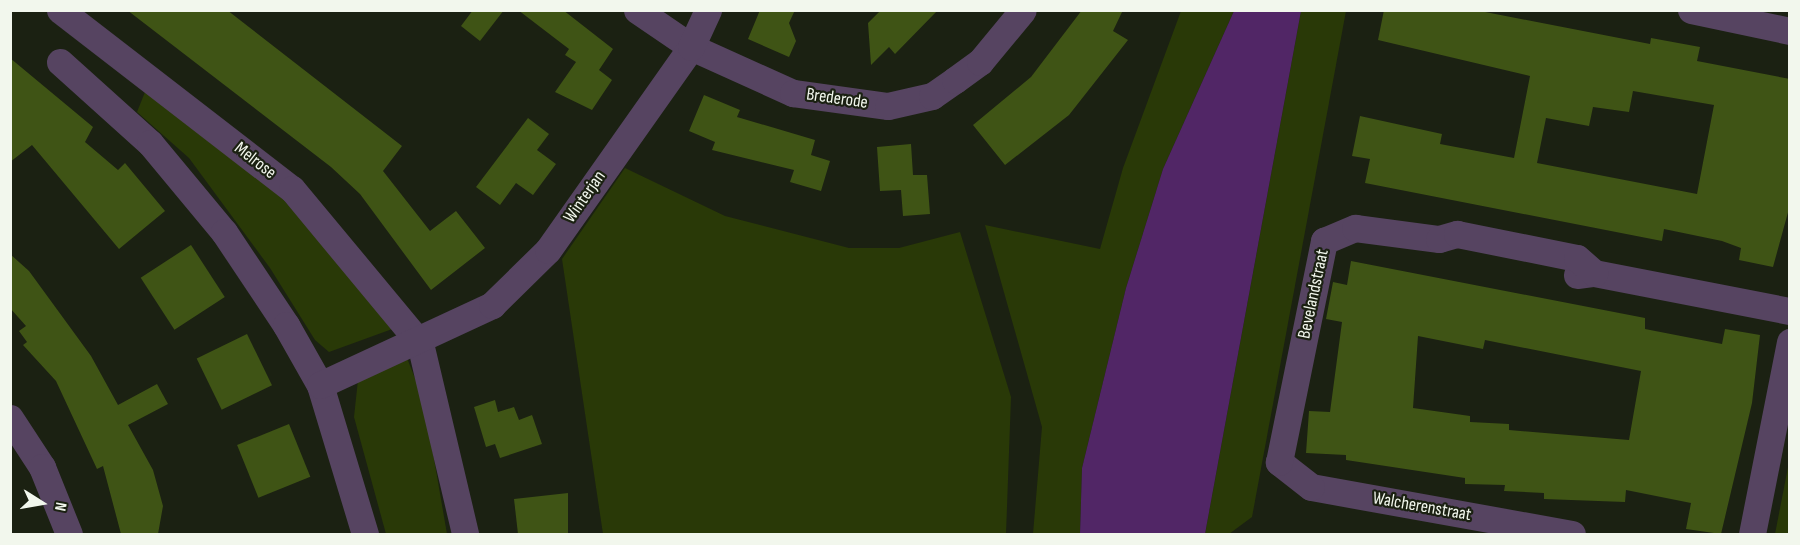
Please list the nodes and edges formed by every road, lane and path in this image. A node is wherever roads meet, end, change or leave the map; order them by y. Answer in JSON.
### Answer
{"nodes":[{"id":1,"x":60,"y":10,"type":"edge"},
{"id":2,"x":637,"y":10,"type":"edge"},
{"id":3,"x":708,"y":10,"type":"edge"},
{"id":4,"x":1023,"y":10,"type":"edge"},
{"id":5,"x":1691,"y":10,"type":"edge"},
{"id":6,"x":1790,"y":31,"type":"edge"},
{"id":7,"x":691,"y":47,"type":"junction"},
{"id":8,"x":60,"y":62,"type":"dead end"},
{"id":9,"x":1790,"y":311,"type":"edge"},
{"id":10,"x":1790,"y":342,"type":"edge"},
{"id":11,"x":420,"y":343,"type":"junction"},
{"id":12,"x":320,"y":385,"type":"junction"},
{"id":13,"x":10,"y":418,"type":"edge"},
{"id":14,"x":1279,"y":462,"type":"joint"},
{"id":15,"x":69,"y":534,"type":"edge"},
{"id":16,"x":365,"y":534,"type":"edge"},
{"id":17,"x":465,"y":534,"type":"edge"},
{"id":18,"x":1572,"y":534,"type":"edge"},
{"id":19,"x":1752,"y":534,"type":"edge"}],
"edges":[{"from":1,"to":11,"type":"street","name":"Melrose"},
{"from":2,"to":7,"type":"street","name":"Brederode"},
{"from":3,"to":7,"type":"street","name":"Winterjan"},
{"from":4,"to":7,"type":"street","name":"Brederode"},
{"from":5,"to":6,"type":"street"},
{"from":7,"to":11,"type":"street","name":"Winterjan"},
{"from":8,"to":12,"type":"street"},
{"from":9,"to":14,"type":"street","name":"Bevelandstraat"},
{"from":10,"to":19,"type":"street"},
{"from":11,"to":12,"type":"street"},
{"from":11,"to":17,"type":"street","name":"Melrose"},
{"from":12,"to":16,"type":"street"},
{"from":13,"to":15,"type":"street"},
{"from":14,"to":18,"type":"street","name":"Walcherenstraat"}]}
